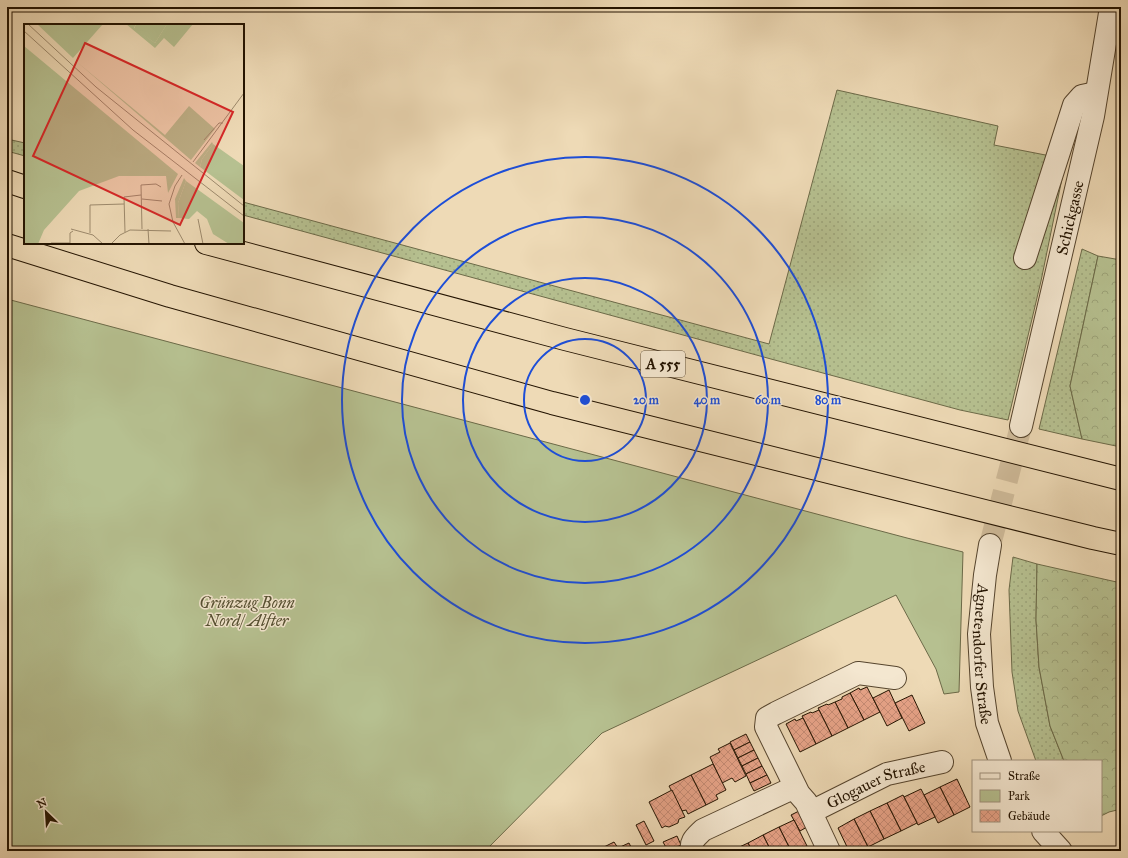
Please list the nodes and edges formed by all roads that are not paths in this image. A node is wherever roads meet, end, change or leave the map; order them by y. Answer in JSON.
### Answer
{"nodes":[{"id":1,"x":1111,"y":7,"type":"edge"},
{"id":2,"x":1096,"y":93,"type":"junction"},
{"id":3,"x":7,"y":181,"type":"edge"},
{"id":4,"x":24,"y":187,"type":"edge"},
{"id":5,"x":210,"y":244,"type":"edge"},
{"id":6,"x":7,"y":245,"type":"edge"},
{"id":7,"x":1025,"y":258,"type":"dead end"},
{"id":8,"x":1021,"y":426,"type":"tunnel mouth"},
{"id":9,"x":1121,"y":479,"type":"edge"},
{"id":10,"x":1121,"y":544,"type":"edge"},
{"id":11,"x":990,"y":545,"type":"tunnel mouth"},
{"id":12,"x":896,"y":678,"type":"dead end"},
{"id":13,"x":1000,"y":760,"type":"edge"},
{"id":14,"x":942,"y":762,"type":"dead end"},
{"id":15,"x":796,"y":787,"type":"junction"},
{"id":16,"x":811,"y":812,"type":"junction"},
{"id":17,"x":1044,"y":832,"type":"edge"},
{"id":18,"x":693,"y":851,"type":"edge"},
{"id":19,"x":829,"y":851,"type":"edge"},
{"id":20,"x":1061,"y":851,"type":"edge"}],
"edges":[{"from":1,"to":2,"type":"street","name":"Schickgasse"},
{"from":2,"to":7,"type":"street"},
{"from":2,"to":8,"type":"street","name":"Schickgasse"},
{"from":3,"to":4,"type":"highway"},
{"from":5,"to":9,"type":"highway","number":"A 555"},
{"from":6,"to":10,"type":"highway"},
{"from":11,"to":13,"type":"street","name":"Agnetendorfer Straße"},
{"from":12,"to":15,"type":"street","name":"Glogauer Straße"},
{"from":14,"to":16,"type":"street","name":"Glogauer Straße"},
{"from":15,"to":16,"type":"street","name":"Glogauer Straße"},
{"from":15,"to":18,"type":"street"},
{"from":16,"to":19,"type":"street","name":"Glogauer Straße"},
{"from":17,"to":20,"type":"street"}]}
